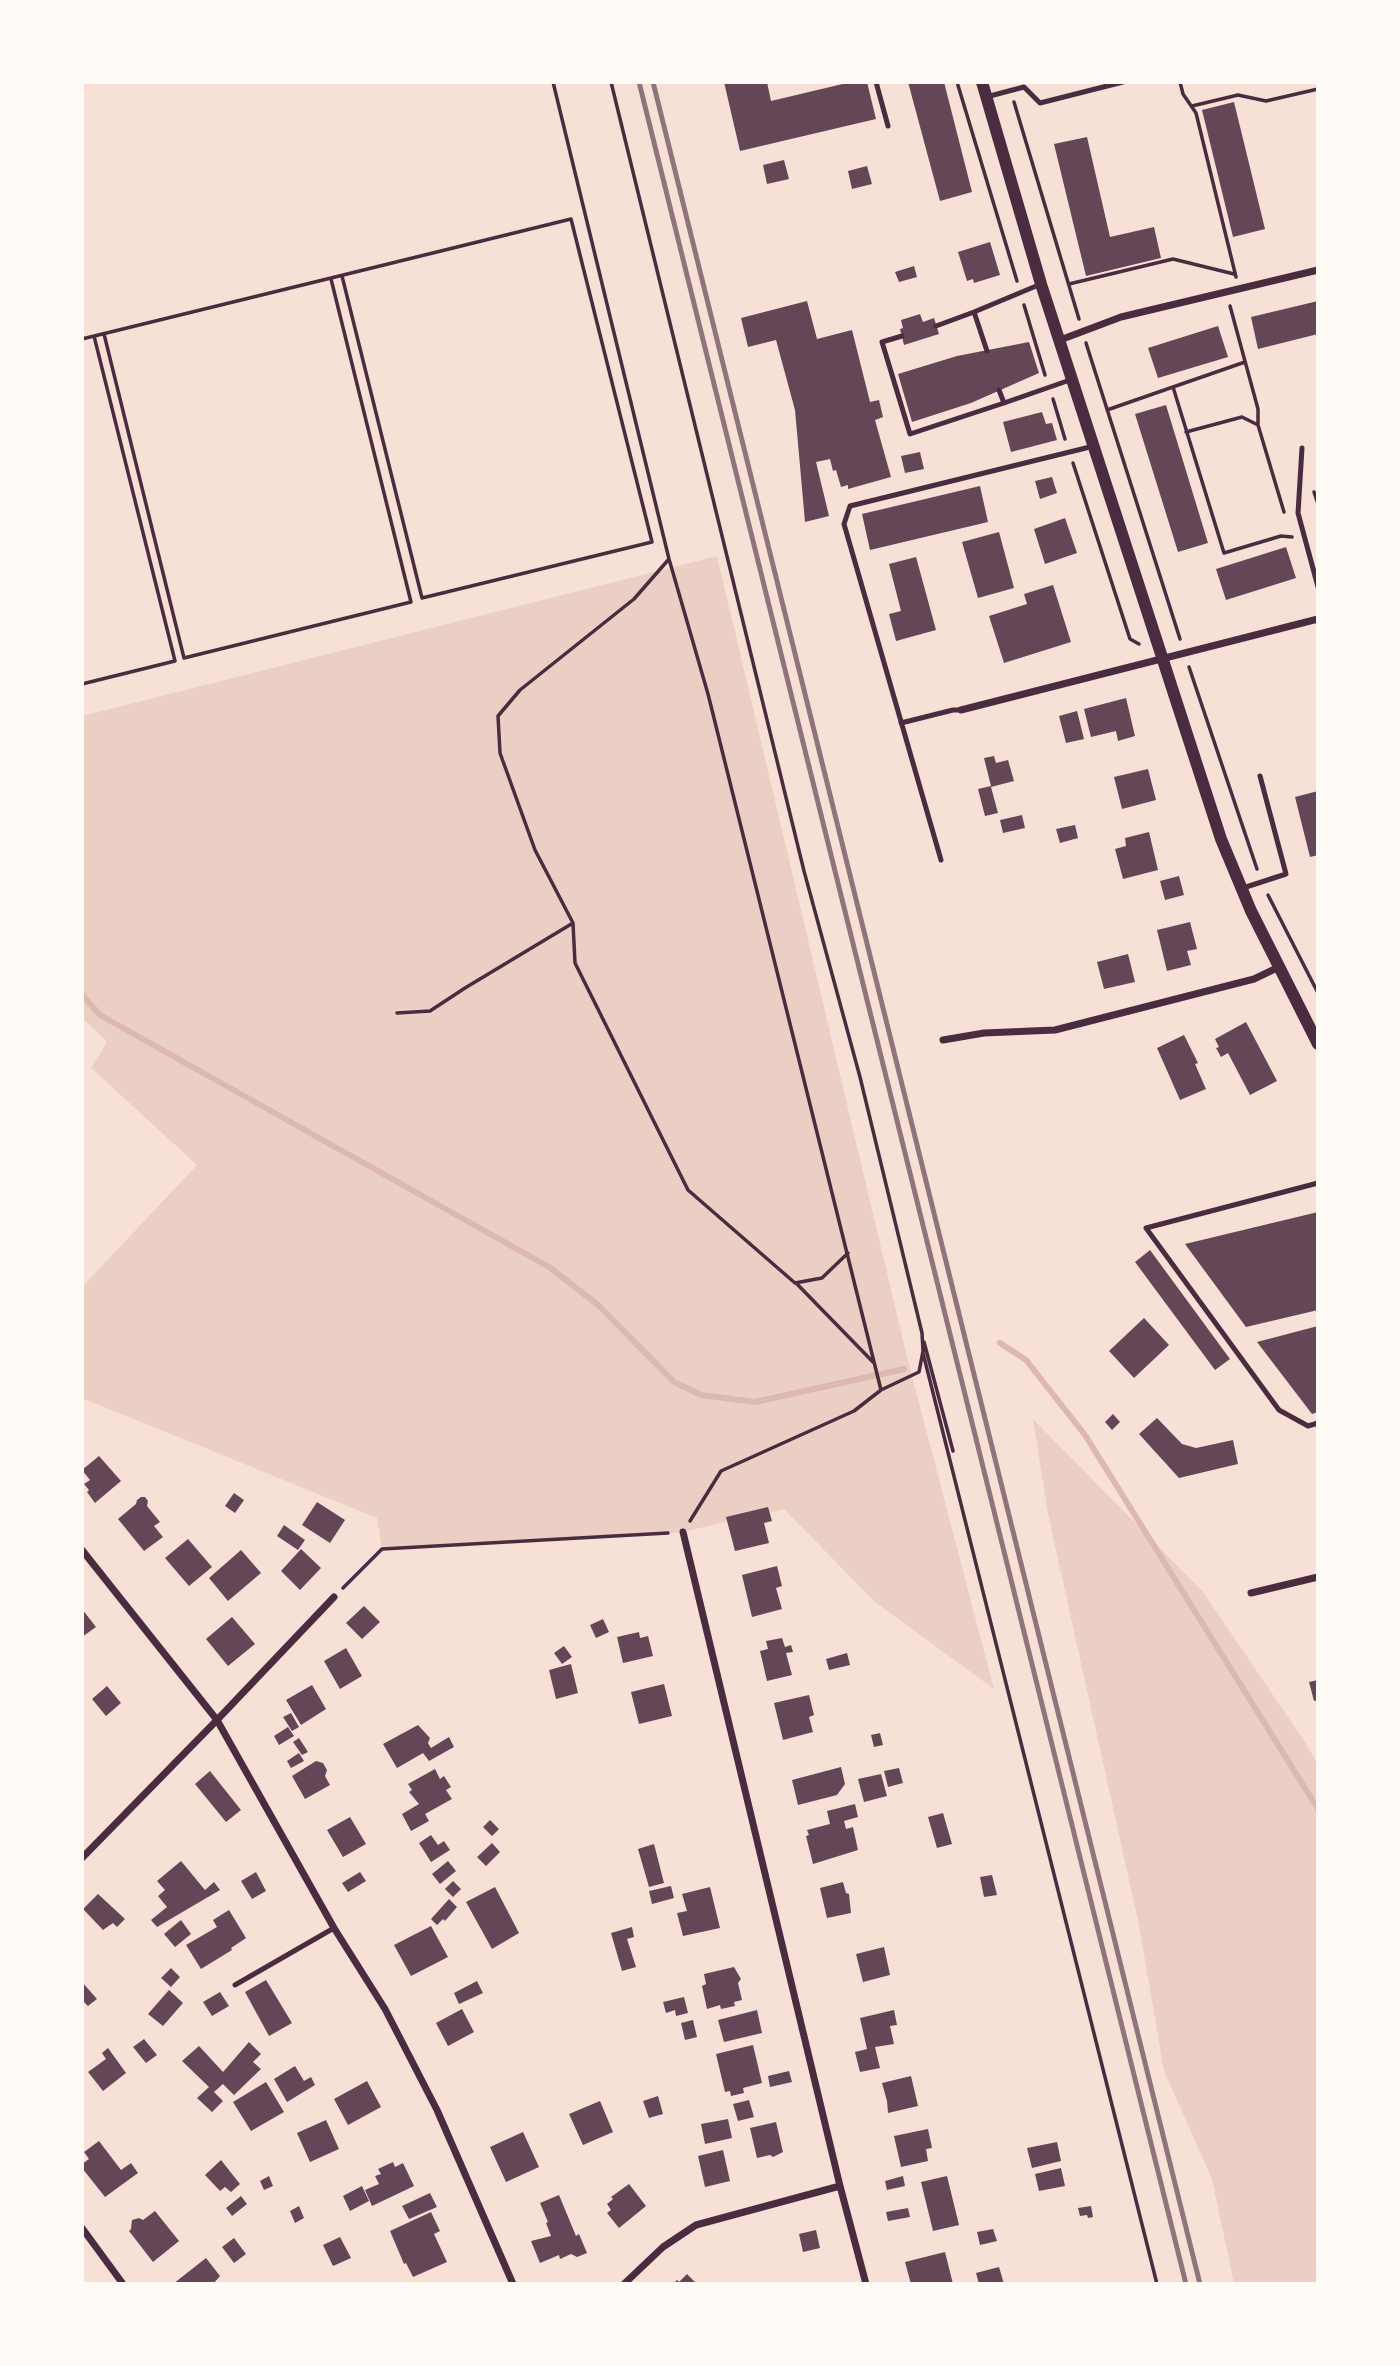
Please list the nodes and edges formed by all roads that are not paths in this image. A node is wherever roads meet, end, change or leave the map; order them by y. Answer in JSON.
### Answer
{"nodes":[{"id":1,"x":876,"y":82,"type":"edge"},
{"id":2,"x":982,"y":82,"type":"edge"},
{"id":3,"x":1123,"y":82,"type":"edge"},
{"id":4,"x":986,"y":97,"type":"junction"},
{"id":5,"x":888,"y":127,"type":"dead end"},
{"id":6,"x":1318,"y":270,"type":"edge"},
{"id":7,"x":1041,"y":284,"type":"junction"},
{"id":8,"x":974,"y":312,"type":"junction"},
{"id":9,"x":936,"y":326,"type":"dead end"},
{"id":10,"x":902,"y":336,"type":"dead end"},
{"id":11,"x":1060,"y":340,"type":"junction"},
{"id":12,"x":987,"y":351,"type":"dead end"},
{"id":13,"x":1073,"y":379,"type":"junction"},
{"id":14,"x":999,"y":390,"type":"dead end"},
{"id":15,"x":1004,"y":403,"type":"junction"},
{"id":16,"x":1094,"y":446,"type":"junction"},
{"id":17,"x":1301,"y":448,"type":"dead end"},
{"id":18,"x":1318,"y":587,"type":"edge"},
{"id":19,"x":1318,"y":619,"type":"edge"},
{"id":20,"x":1163,"y":660,"type":"junction"},
{"id":21,"x":961,"y":710,"type":"joint"},
{"id":22,"x":901,"y":723,"type":"junction"},
{"id":23,"x":1260,"y":776,"type":"dead end"},
{"id":24,"x":941,"y":860,"type":"dead end"},
{"id":25,"x":1240,"y":889,"type":"junction"},
{"id":26,"x":1279,"y":967,"type":"junction"},
{"id":27,"x":943,"y":1040,"type":"dead end"},
{"id":28,"x":1318,"y":1044,"type":"edge"},
{"id":29,"x":1318,"y":1183,"type":"edge"},
{"id":30,"x":1318,"y":1423,"type":"edge"},
{"id":31,"x":683,"y":1532,"type":"road end"},
{"id":32,"x":82,"y":1550,"type":"edge"},
{"id":33,"x":1318,"y":1577,"type":"edge"},
{"id":34,"x":1251,"y":1593,"type":"dead end"},
{"id":35,"x":334,"y":1597,"type":"road end"},
{"id":36,"x":217,"y":1720,"type":"junction"},
{"id":37,"x":82,"y":1858,"type":"edge"},
{"id":38,"x":334,"y":1928,"type":"junction"},
{"id":39,"x":235,"y":1985,"type":"dead end"},
{"id":40,"x":840,"y":2186,"type":"junction"},
{"id":41,"x":82,"y":2228,"type":"edge"},
{"id":42,"x":123,"y":2284,"type":"edge"},
{"id":43,"x":513,"y":2284,"type":"edge"},
{"id":44,"x":624,"y":2284,"type":"edge"},
{"id":45,"x":866,"y":2284,"type":"edge"}],
"edges":[{"from":1,"to":5,"type":"lane"},
{"from":2,"to":4,"type":"street"},
{"from":3,"to":4,"type":"lane"},
{"from":4,"to":7,"type":"street"},
{"from":6,"to":11,"type":"street"},
{"from":7,"to":8,"type":"lane"},
{"from":7,"to":11,"type":"street"},
{"from":8,"to":9,"type":"lane"},
{"from":8,"to":12,"type":"lane"},
{"from":10,"to":15,"type":"lane"},
{"from":11,"to":13,"type":"street"},
{"from":13,"to":15,"type":"lane"},
{"from":13,"to":16,"type":"street"},
{"from":14,"to":15,"type":"lane"},
{"from":16,"to":20,"type":"street"},
{"from":16,"to":22,"type":"lane"},
{"from":17,"to":18,"type":"lane"},
{"from":19,"to":20,"type":"street"},
{"from":20,"to":21,"type":"street"},
{"from":20,"to":25,"type":"street"},
{"from":21,"to":22,"type":"lane"},
{"from":22,"to":24,"type":"lane"},
{"from":23,"to":25,"type":"lane"},
{"from":25,"to":26,"type":"street"},
{"from":26,"to":27,"type":"street"},
{"from":26,"to":28,"type":"street"},
{"from":29,"to":30,"type":"lane"},
{"from":31,"to":40,"type":"street"},
{"from":32,"to":36,"type":"street"},
{"from":33,"to":34,"type":"street"},
{"from":35,"to":36,"type":"street"},
{"from":36,"to":37,"type":"street"},
{"from":36,"to":38,"type":"street"},
{"from":38,"to":39,"type":"lane"},
{"from":38,"to":43,"type":"street"},
{"from":40,"to":44,"type":"street"},
{"from":40,"to":45,"type":"street"},
{"from":41,"to":42,"type":"street"}]}
